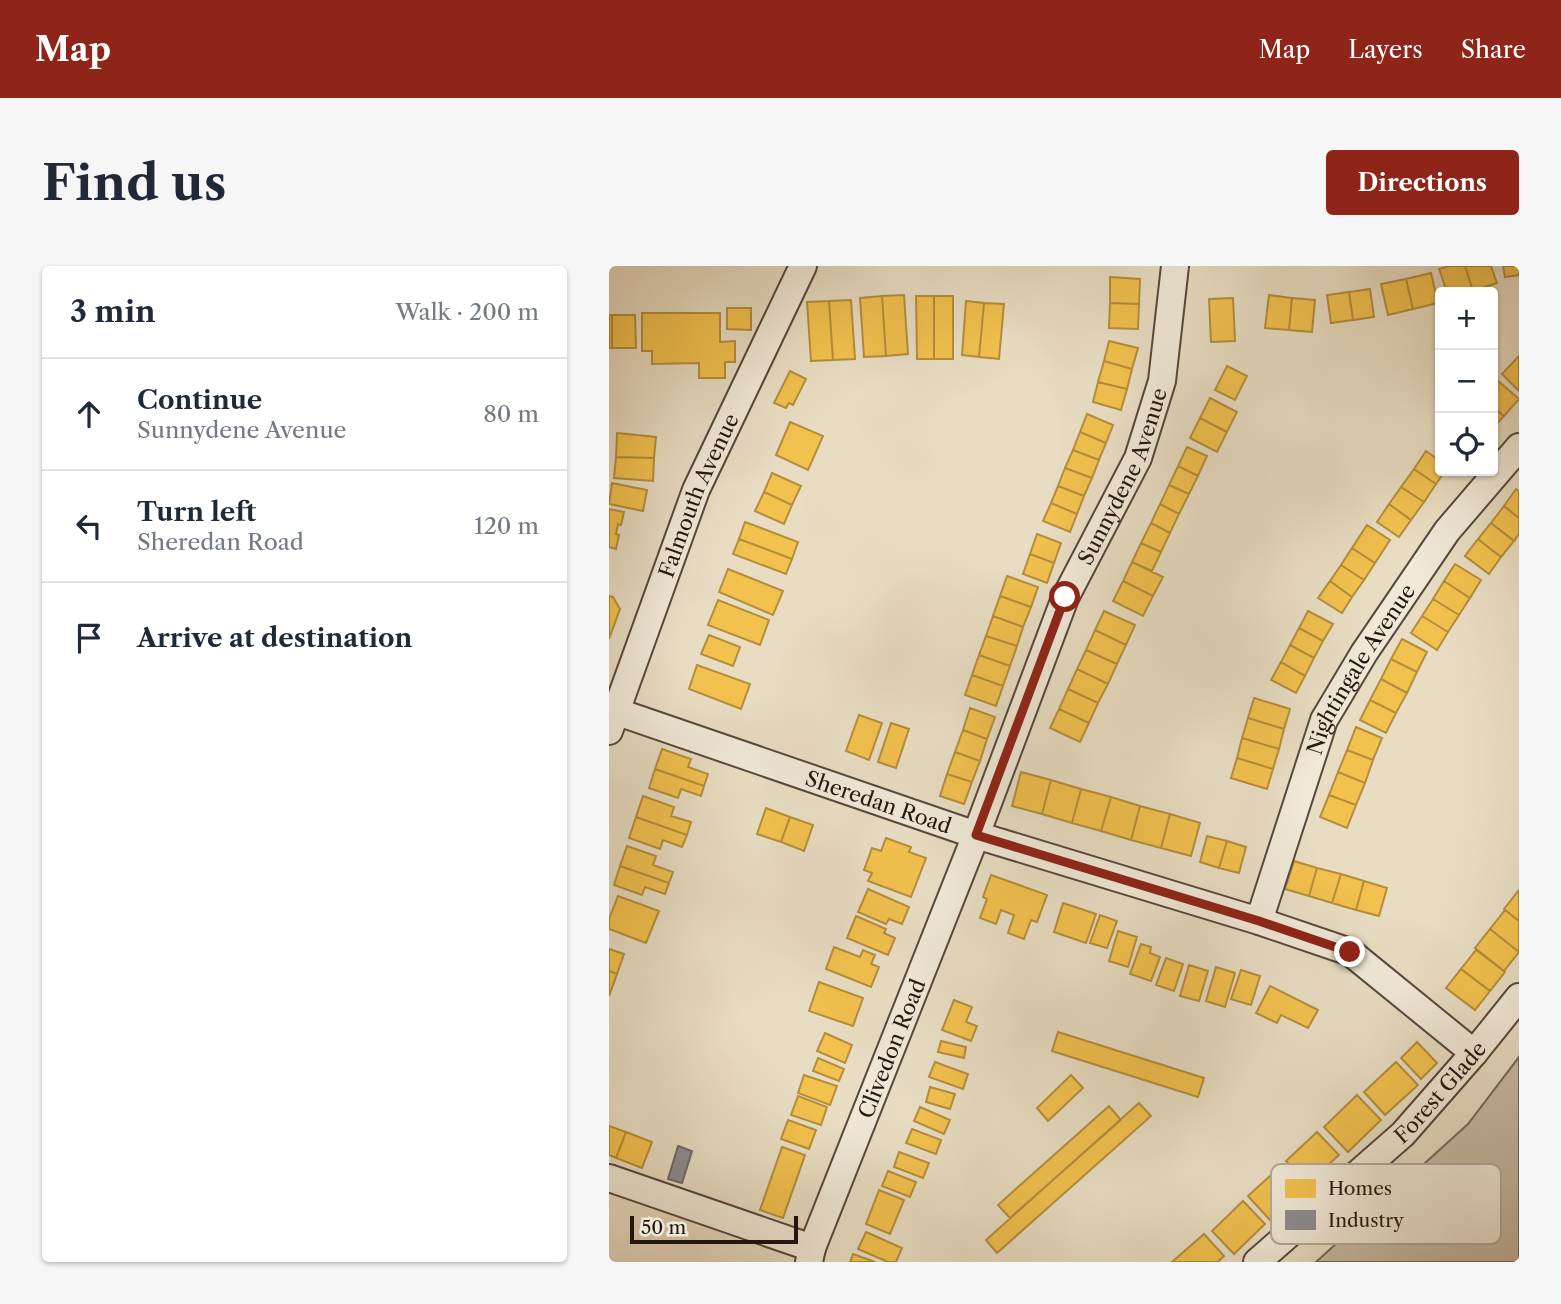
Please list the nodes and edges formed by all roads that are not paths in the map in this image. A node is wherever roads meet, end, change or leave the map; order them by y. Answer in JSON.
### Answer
{"nodes":[{"id":1,"x":803,"y":266,"type":"edge"},
{"id":2,"x":1175,"y":266,"type":"edge"},
{"id":3,"x":1519,"y":447,"type":"edge"},
{"id":4,"x":611,"y":717,"type":"edge"},
{"id":5,"x":976,"y":835,"type":"junction"},
{"id":6,"x":1259,"y":921,"type":"junction"},
{"id":7,"x":1519,"y":997,"type":"edge"},
{"id":8,"x":1474,"y":1054,"type":"junction"},
{"id":9,"x":1369,"y":1164,"type":"edge"},
{"id":10,"x":609,"y":1178,"type":"edge"},
{"id":11,"x":1278,"y":1244,"type":"edge"},
{"id":12,"x":811,"y":1255,"type":"edge"},
{"id":13,"x":1257,"y":1262,"type":"edge"}],
"edges":[{"from":1,"to":4,"type":"street","name":"Falmouth Avenue"},
{"from":2,"to":5,"type":"street","name":"Sunnydene Avenue"},
{"from":3,"to":6,"type":"street","name":"Nightingale Avenue"},
{"from":4,"to":5,"type":"street","name":"Sheredan Road"},
{"from":5,"to":6,"type":"street","name":"Sheredan Road"},
{"from":5,"to":12,"type":"street","name":"Clivedon Road"},
{"from":6,"to":8,"type":"street","name":"Sheredan Road"},
{"from":7,"to":8,"type":"street","name":"Forest Glade"},
{"from":8,"to":9,"type":"street","name":"Forest Glade"},
{"from":10,"to":12,"type":"street"},
{"from":11,"to":13,"type":"street","name":"Forest Glade"}]}
